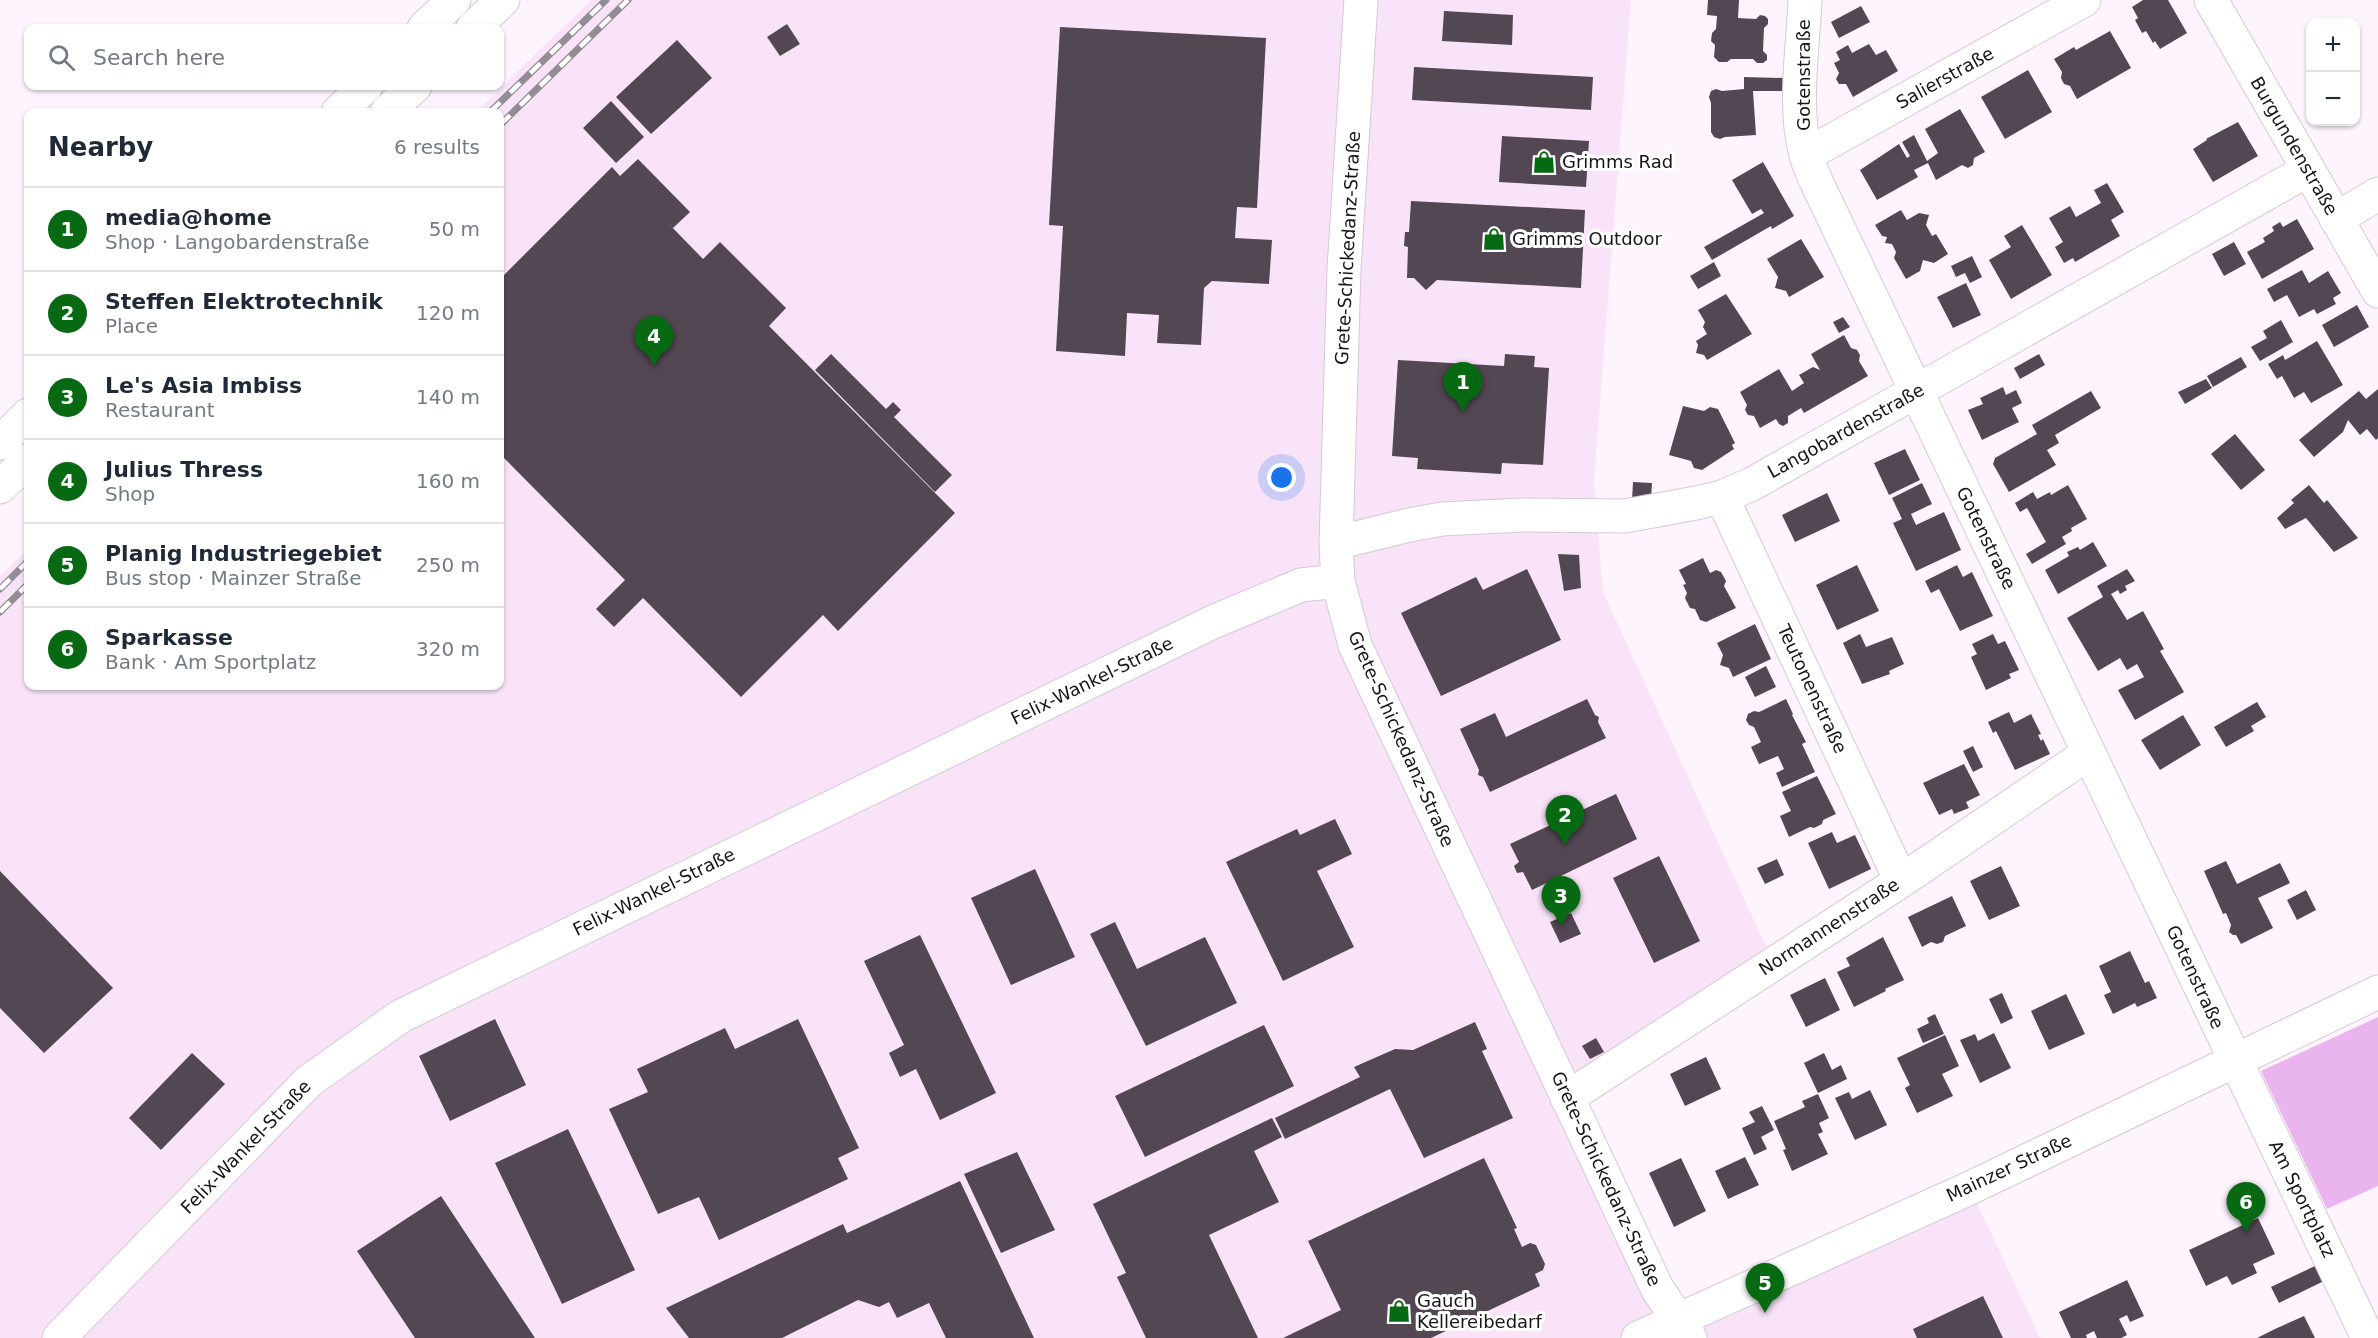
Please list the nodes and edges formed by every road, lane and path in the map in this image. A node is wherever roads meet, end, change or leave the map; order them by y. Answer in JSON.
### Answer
{"nodes":[{"id":1,"x":453,"y":0,"type":"edge"},
{"id":2,"x":503,"y":0,"type":"edge"},
{"id":3,"x":1361,"y":0,"type":"edge"},
{"id":4,"x":1805,"y":0,"type":"edge"},
{"id":5,"x":2084,"y":0,"type":"edge"},
{"id":6,"x":2211,"y":0,"type":"edge"},
{"id":7,"x":428,"y":24,"type":"edge"},
{"id":8,"x":477,"y":24,"type":"edge"},
{"id":9,"x":362,"y":90,"type":"edge"},
{"id":10,"x":411,"y":90,"type":"edge"},
{"id":11,"x":343,"y":108,"type":"edge"},
{"id":12,"x":391,"y":108,"type":"edge"},
{"id":13,"x":1806,"y":155,"type":"junction"},
{"id":14,"x":2308,"y":170,"type":"junction"},
{"id":15,"x":2378,"y":194,"type":"edge"},
{"id":16,"x":2336,"y":219,"type":"junction"},
{"id":17,"x":2378,"y":291,"type":"edge"},
{"id":18,"x":1915,"y":392,"type":"junction"},
{"id":19,"x":24,"y":419,"type":"edge"},
{"id":20,"x":0,"y":443,"type":"edge"},
{"id":21,"x":24,"y":464,"type":"edge"},
{"id":22,"x":0,"y":487,"type":"edge"},
{"id":23,"x":1722,"y":497,"type":"junction"},
{"id":24,"x":1336,"y":543,"type":"junction"},
{"id":25,"x":1338,"y":580,"type":"junction"},
{"id":26,"x":2089,"y":753,"type":"junction"},
{"id":27,"x":1901,"y":881,"type":"junction"},
{"id":28,"x":2378,"y":992,"type":"edge"},
{"id":29,"x":2235,"y":1061,"type":"junction"},
{"id":30,"x":1567,"y":1098,"type":"junction"},
{"id":31,"x":1684,"y":1329,"type":"edge"},
{"id":32,"x":59,"y":1338,"type":"edge"},
{"id":33,"x":1638,"y":1338,"type":"edge"},
{"id":34,"x":2368,"y":1338,"type":"edge"}],
"edges":[{"from":1,"to":7,"type":"main road"},
{"from":2,"to":8,"type":"main road"},
{"from":3,"to":24,"type":"main road","name":"Grete-Schickedanz-Straße"},
{"from":4,"to":13,"type":"main road","name":"Gotenstraße"},
{"from":5,"to":13,"type":"main road","name":"Salierstraße"},
{"from":6,"to":14,"type":"main road","name":"Burgundenstraße"},
{"from":9,"to":11,"type":"main road"},
{"from":10,"to":12,"type":"main road"},
{"from":13,"to":18,"type":"main road","name":"Gotenstraße"},
{"from":14,"to":16,"type":"main road","name":"Burgundenstraße"},
{"from":14,"to":18,"type":"main road","name":"Langobardenstraße"},
{"from":15,"to":16,"type":"main road"},
{"from":16,"to":17,"type":"main road","name":"Burgundenstraße"},
{"from":18,"to":23,"type":"main road","name":"Langobardenstraße"},
{"from":18,"to":26,"type":"main road","name":"Gotenstraße"},
{"from":19,"to":20,"type":"main road"},
{"from":21,"to":22,"type":"main road"},
{"from":23,"to":24,"type":"main road","name":"Langobardenstraße"},
{"from":23,"to":27,"type":"main road","name":"Teutonenstraße"},
{"from":24,"to":25,"type":"main road","name":"Grete-Schickedanz-Straße"},
{"from":25,"to":30,"type":"main road","name":"Grete-Schickedanz-Straße"},
{"from":25,"to":32,"type":"main road","name":"Felix-Wankel-Straße"},
{"from":26,"to":27,"type":"main road","name":"Normannenstraße"},
{"from":26,"to":29,"type":"main road","name":"Gotenstraße"},
{"from":27,"to":30,"type":"main road","name":"Normannenstraße"},
{"from":28,"to":29,"type":"main road","name":"Mainzer Straße"},
{"from":29,"to":31,"type":"main road","name":"Mainzer Straße"},
{"from":29,"to":34,"type":"main road","name":"Am Sportplatz"},
{"from":30,"to":31,"type":"main road","name":"Grete-Schickedanz-Straße"},
{"from":31,"to":33,"type":"main road","name":"Mainzer Straße"}]}
